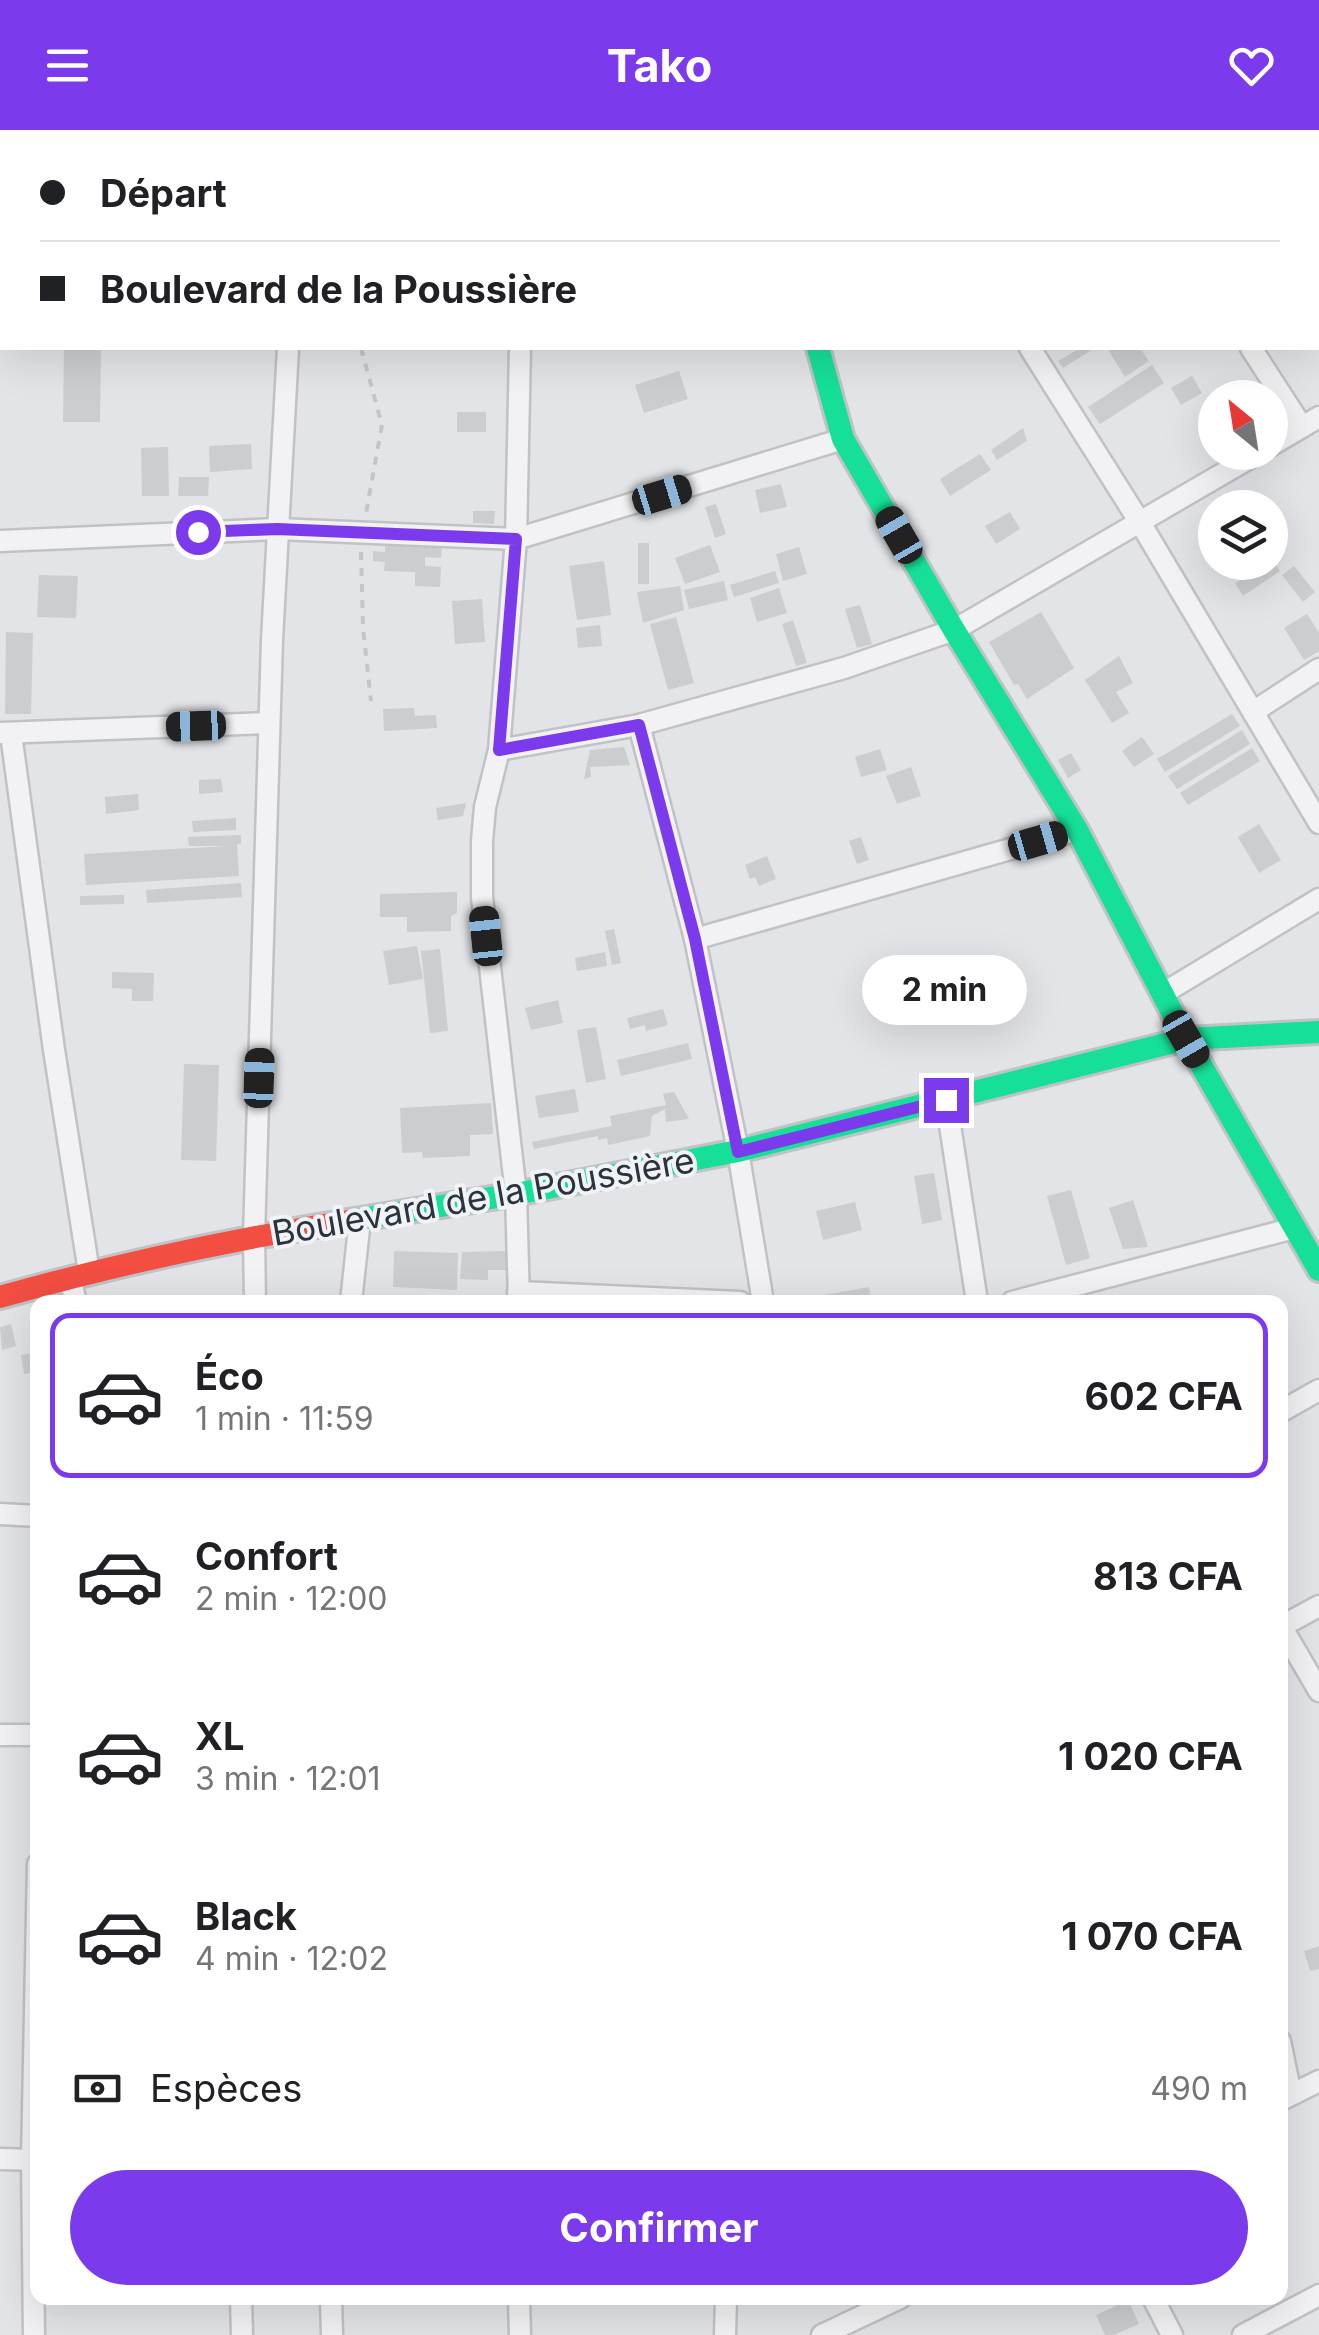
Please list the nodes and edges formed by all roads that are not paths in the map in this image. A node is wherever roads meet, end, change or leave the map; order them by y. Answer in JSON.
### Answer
{"nodes":[{"id":1,"x":288,"y":350,"type":"edge"},
{"id":2,"x":520,"y":350,"type":"edge"},
{"id":3,"x":819,"y":350,"type":"edge"},
{"id":4,"x":1031,"y":350,"type":"edge"},
{"id":5,"x":1253,"y":350,"type":"edge"},
{"id":6,"x":1310,"y":422,"type":"edge"},
{"id":7,"x":1288,"y":435,"type":"edge"},
{"id":8,"x":843,"y":440,"type":"junction"},
{"id":9,"x":1230,"y":470,"type":"edge"},
{"id":10,"x":1141,"y":524,"type":"junction"},
{"id":11,"x":277,"y":529,"type":"junction"},
{"id":12,"x":516,"y":539,"type":"junction"},
{"id":13,"x":0,"y":541,"type":"edge"},
{"id":14,"x":954,"y":630,"type":"junction"},
{"id":15,"x":1319,"y":669,"type":"edge"},
{"id":16,"x":1253,"y":712,"type":"junction"},
{"id":17,"x":270,"y":724,"type":"junction"},
{"id":18,"x":639,"y":725,"type":"junction"},
{"id":19,"x":5,"y":734,"type":"edge"},
{"id":20,"x":499,"y":750,"type":"junction"},
{"id":21,"x":1319,"y":823,"type":"edge"},
{"id":22,"x":1076,"y":830,"type":"junction"},
{"id":23,"x":1319,"y":900,"type":"edge"},
{"id":24,"x":695,"y":939,"type":"junction"},
{"id":25,"x":1162,"y":994,"type":"junction"},
{"id":26,"x":1319,"y":1032,"type":"edge"},
{"id":27,"x":1186,"y":1039,"type":"junction"},
{"id":28,"x":946,"y":1100,"type":"junction"},
{"id":29,"x":738,"y":1152,"type":"junction"},
{"id":30,"x":516,"y":1194,"type":"junction"},
{"id":31,"x":360,"y":1218,"type":"junction"},
{"id":32,"x":1294,"y":1228,"type":"junction"},
{"id":33,"x":254,"y":1236,"type":"junction"},
{"id":34,"x":1319,"y":1270,"type":"edge"},
{"id":35,"x":80,"y":1275,"type":"junction"},
{"id":36,"x":77,"y":1295,"type":"edge"},
{"id":37,"x":256,"y":1295,"type":"edge"},
{"id":38,"x":352,"y":1295,"type":"edge"},
{"id":39,"x":519,"y":1295,"type":"edge"},
{"id":40,"x":762,"y":1295,"type":"edge"},
{"id":41,"x":976,"y":1295,"type":"edge"},
{"id":42,"x":1039,"y":1295,"type":"edge"},
{"id":43,"x":0,"y":1297,"type":"edge"},
{"id":44,"x":1319,"y":1390,"type":"edge"},
{"id":45,"x":1288,"y":1407,"type":"edge"},
{"id":46,"x":0,"y":1514,"type":"edge"},
{"id":47,"x":30,"y":1516,"type":"edge"},
{"id":48,"x":1319,"y":1606,"type":"edge"},
{"id":49,"x":1288,"y":1622,"type":"edge"},
{"id":50,"x":1288,"y":1639,"type":"edge"},
{"id":51,"x":1319,"y":1691,"type":"edge"},
{"id":52,"x":0,"y":1735,"type":"edge"},
{"id":53,"x":30,"y":1735,"type":"edge"},
{"id":54,"x":1319,"y":2081,"type":"edge"},
{"id":55,"x":1288,"y":2097,"type":"edge"},
{"id":56,"x":0,"y":2159,"type":"edge"},
{"id":57,"x":30,"y":2160,"type":"edge"},
{"id":58,"x":1319,"y":2295,"type":"edge"},
{"id":59,"x":34,"y":2305,"type":"edge"},
{"id":60,"x":242,"y":2305,"type":"edge"},
{"id":61,"x":331,"y":2305,"type":"edge"},
{"id":62,"x":520,"y":2305,"type":"edge"},
{"id":63,"x":726,"y":2305,"type":"edge"},
{"id":64,"x":885,"y":2305,"type":"edge"},
{"id":65,"x":1157,"y":2305,"type":"edge"},
{"id":66,"x":34,"y":2335,"type":"edge"},
{"id":67,"x":242,"y":2335,"type":"edge"},
{"id":68,"x":332,"y":2335,"type":"edge"},
{"id":69,"x":520,"y":2335,"type":"edge"},
{"id":70,"x":725,"y":2335,"type":"edge"},
{"id":71,"x":822,"y":2335,"type":"edge"},
{"id":72,"x":1172,"y":2335,"type":"edge"},
{"id":73,"x":1243,"y":2335,"type":"edge"}],
"edges":[{"from":1,"to":11,"type":"street"},
{"from":2,"to":12,"type":"street"},
{"from":3,"to":8,"type":"street"},
{"from":4,"to":10,"type":"street"},
{"from":5,"to":6,"type":"street"},
{"from":6,"to":7,"type":"street"},
{"from":8,"to":12,"type":"street"},
{"from":8,"to":14,"type":"street"},
{"from":9,"to":10,"type":"street"},
{"from":10,"to":14,"type":"street"},
{"from":10,"to":16,"type":"street"},
{"from":11,"to":12,"type":"street"},
{"from":11,"to":13,"type":"street"},
{"from":11,"to":17,"type":"street"},
{"from":12,"to":20,"type":"street"},
{"from":14,"to":18,"type":"street"},
{"from":14,"to":22,"type":"street"},
{"from":15,"to":16,"type":"street"},
{"from":16,"to":21,"type":"street"},
{"from":17,"to":19,"type":"street"},
{"from":17,"to":33,"type":"street"},
{"from":18,"to":20,"type":"street"},
{"from":18,"to":24,"type":"street"},
{"from":19,"to":35,"type":"street"},
{"from":20,"to":30,"type":"street"},
{"from":22,"to":24,"type":"street"},
{"from":22,"to":25,"type":"street"},
{"from":23,"to":25,"type":"street"},
{"from":24,"to":29,"type":"street"},
{"from":25,"to":27,"type":"street"},
{"from":26,"to":27,"type":"street","name":"Boulevard de la Poussière"},
{"from":27,"to":28,"type":"street","name":"Boulevard de la Poussière"},
{"from":27,"to":32,"type":"street"},
{"from":28,"to":29,"type":"street","name":"Boulevard de la Poussière"},
{"from":28,"to":41,"type":"street"},
{"from":29,"to":30,"type":"street","name":"Boulevard de la Poussière"},
{"from":29,"to":40,"type":"street"},
{"from":30,"to":31,"type":"street","name":"Boulevard de la Poussière"},
{"from":30,"to":39,"type":"street"},
{"from":31,"to":33,"type":"street","name":"Boulevard de la Poussière"},
{"from":31,"to":38,"type":"street"},
{"from":32,"to":34,"type":"street"},
{"from":32,"to":42,"type":"street"},
{"from":33,"to":35,"type":"street","name":"Boulevard de la Poussière"},
{"from":33,"to":37,"type":"street"},
{"from":35,"to":36,"type":"street"},
{"from":35,"to":43,"type":"street","name":"Boulevard de la Poussière"},
{"from":44,"to":45,"type":"street"},
{"from":46,"to":47,"type":"street"},
{"from":48,"to":49,"type":"street"},
{"from":50,"to":51,"type":"street"},
{"from":52,"to":53,"type":"street"},
{"from":54,"to":55,"type":"street"},
{"from":56,"to":57,"type":"street"},
{"from":58,"to":73,"type":"street"},
{"from":59,"to":66,"type":"street"},
{"from":60,"to":67,"type":"street"},
{"from":61,"to":68,"type":"street"},
{"from":62,"to":69,"type":"street"},
{"from":63,"to":70,"type":"street"},
{"from":64,"to":71,"type":"street"},
{"from":65,"to":72,"type":"street"}]}
